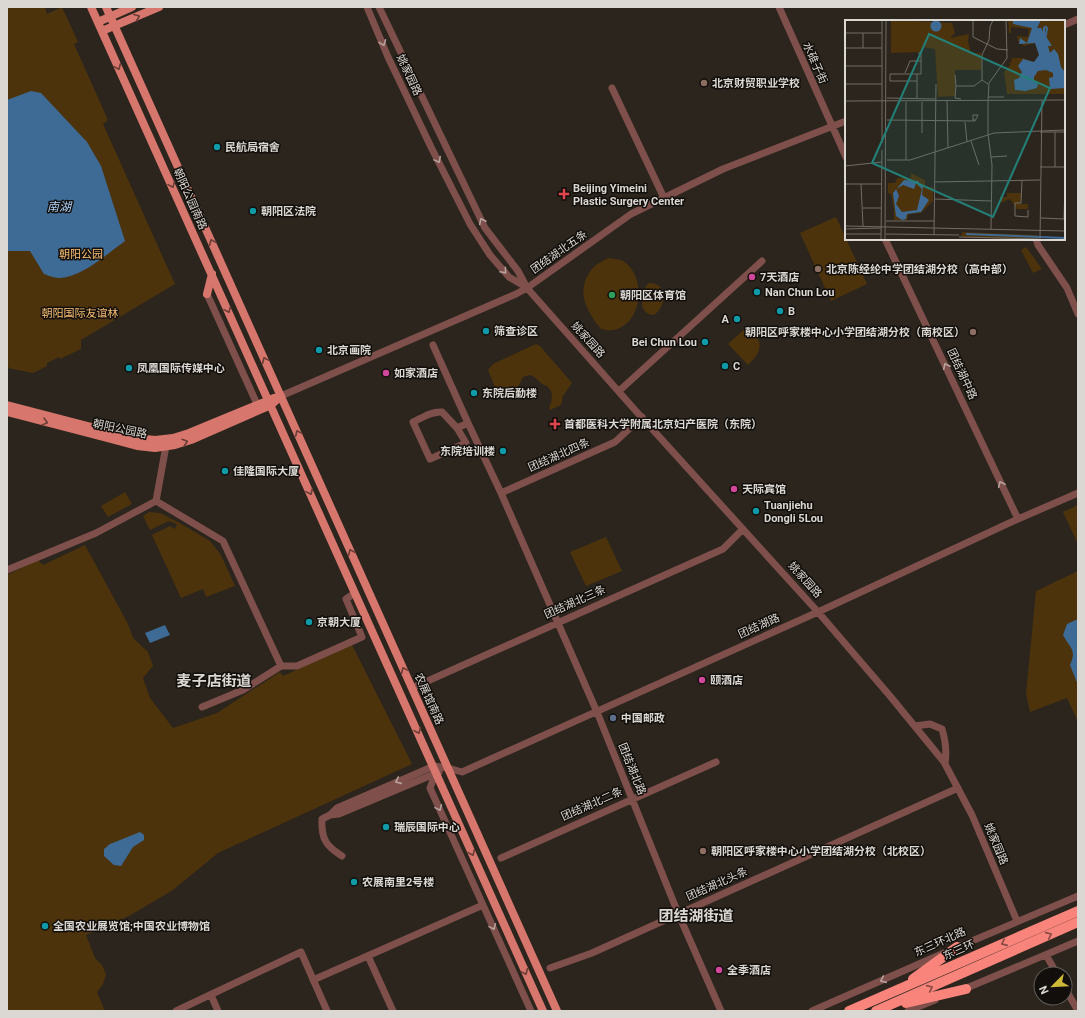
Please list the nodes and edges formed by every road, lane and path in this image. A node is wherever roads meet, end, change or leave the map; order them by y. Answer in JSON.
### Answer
{"nodes":[{"id":1,"x":92,"y":7,"type":"edge"},
{"id":2,"x":106,"y":7,"type":"edge"},
{"id":3,"x":132,"y":7,"type":"edge"},
{"id":4,"x":159,"y":7,"type":"edge"},
{"id":5,"x":367,"y":7,"type":"edge"},
{"id":6,"x":379,"y":7,"type":"edge"},
{"id":7,"x":779,"y":7,"type":"edge"},
{"id":8,"x":110,"y":16,"type":"junction"},
{"id":9,"x":1078,"y":19,"type":"edge"},
{"id":10,"x":98,"y":22,"type":"junction"},
{"id":11,"x":1065,"y":25,"type":"edge"},
{"id":12,"x":114,"y":26,"type":"junction"},
{"id":13,"x":102,"y":31,"type":"junction"},
{"id":14,"x":612,"y":88,"type":"dead end"},
{"id":15,"x":845,"y":122,"type":"edge"},
{"id":16,"x":832,"y":128,"type":"junction"},
{"id":17,"x":845,"y":155,"type":"edge"},
{"id":18,"x":664,"y":198,"type":"junction"},
{"id":19,"x":885,"y":240,"type":"edge"},
{"id":20,"x":1036,"y":240,"type":"edge"},
{"id":21,"x":762,"y":260,"type":"dead end"},
{"id":22,"x":212,"y":274,"type":"junction"},
{"id":23,"x":527,"y":288,"type":"junction"},
{"id":24,"x":207,"y":294,"type":"joint"},
{"id":25,"x":1078,"y":314,"type":"edge"},
{"id":26,"x":433,"y":345,"type":"dead end"},
{"id":27,"x":619,"y":391,"type":"junction"},
{"id":28,"x":281,"y":396,"type":"junction"},
{"id":29,"x":270,"y":402,"type":"junction"},
{"id":30,"x":257,"y":404,"type":"junction"},
{"id":31,"x":7,"y":405,"type":"edge"},
{"id":32,"x":7,"y":412,"type":"edge"},
{"id":33,"x":642,"y":417,"type":"junction"},
{"id":34,"x":468,"y":423,"type":"junction"},
{"id":35,"x":457,"y":428,"type":"junction"},
{"id":36,"x":166,"y":446,"type":"junction"},
{"id":37,"x":501,"y":493,"type":"junction"},
{"id":38,"x":1078,"y":493,"type":"edge"},
{"id":39,"x":156,"y":501,"type":"junction"},
{"id":40,"x":1018,"y":519,"type":"junction"},
{"id":41,"x":743,"y":529,"type":"junction"},
{"id":42,"x":7,"y":570,"type":"edge"},
{"id":43,"x":356,"y":593,"type":"junction"},
{"id":44,"x":818,"y":612,"type":"junction"},
{"id":45,"x":558,"y":621,"type":"junction"},
{"id":46,"x":281,"y":666,"type":"junction"},
{"id":47,"x":412,"y":688,"type":"junction"},
{"id":48,"x":202,"y":707,"type":"dead end"},
{"id":49,"x":597,"y":712,"type":"junction"},
{"id":50,"x":915,"y":726,"type":"junction"},
{"id":51,"x":716,"y":762,"type":"dead end"},
{"id":52,"x":945,"y":764,"type":"junction"},
{"id":53,"x":448,"y":768,"type":"junction"},
{"id":54,"x":435,"y":769,"type":"junction"},
{"id":55,"x":958,"y":788,"type":"junction"},
{"id":56,"x":633,"y":798,"type":"junction"},
{"id":57,"x":342,"y":856,"type":"dead end"},
{"id":58,"x":500,"y":858,"type":"dead end"},
{"id":59,"x":1078,"y":896,"type":"edge"},
{"id":60,"x":483,"y":905,"type":"junction"},
{"id":61,"x":1078,"y":911,"type":"edge"},
{"id":62,"x":678,"y":913,"type":"junction"},
{"id":63,"x":1017,"y":921,"type":"junction"},
{"id":64,"x":1078,"y":922,"type":"edge"},
{"id":65,"x":1078,"y":941,"type":"edge"},
{"id":66,"x":957,"y":947,"type":"junction"},
{"id":67,"x":1046,"y":955,"type":"junction"},
{"id":68,"x":368,"y":956,"type":"junction"},
{"id":69,"x":1052,"y":966,"type":"edge"},
{"id":70,"x":550,"y":968,"type":"dead end"},
{"id":71,"x":313,"y":980,"type":"junction"},
{"id":72,"x":966,"y":989,"type":"junction"},
{"id":73,"x":897,"y":990,"type":"junction"},
{"id":74,"x":211,"y":995,"type":"junction"},
{"id":75,"x":1073,"y":1002,"type":"edge"},
{"id":76,"x":879,"y":1010,"type":"edge"},
{"id":77,"x":176,"y":1011,"type":"edge"},
{"id":78,"x":218,"y":1011,"type":"edge"},
{"id":79,"x":327,"y":1011,"type":"edge"},
{"id":80,"x":392,"y":1011,"type":"edge"},
{"id":81,"x":531,"y":1011,"type":"edge"},
{"id":82,"x":543,"y":1011,"type":"edge"},
{"id":83,"x":557,"y":1011,"type":"edge"},
{"id":84,"x":721,"y":1011,"type":"edge"},
{"id":85,"x":812,"y":1011,"type":"edge"},
{"id":86,"x":849,"y":1011,"type":"edge"},
{"id":87,"x":908,"y":1011,"type":"edge"},
{"id":88,"x":1078,"y":1011,"type":"edge"}],
"edges":[{"from":1,"to":10,"type":"main road","name":"朝阳公园南路"},
{"from":2,"to":8,"type":"main road","name":"朝阳公园南路"},
{"from":3,"to":8,"type":"main road"},
{"from":12,"to":4,"type":"main road","one_way":true},
{"from":5,"to":23,"type":"street","name":"姚家园路","one_way":true},
{"from":23,"to":6,"type":"street","name":"姚家园路","one_way":true},
{"from":7,"to":16,"type":"street","name":"水碓子街"},
{"from":8,"to":10,"type":"main road"},
{"from":8,"to":12,"type":"main road","name":"朝阳公园南路"},
{"from":9,"to":11,"type":"street"},
{"from":10,"to":13,"type":"main road","name":"朝阳公园南路"},
{"from":12,"to":13,"type":"main road"},
{"from":28,"to":12,"type":"main road","name":"朝阳公园南路","one_way":true},
{"from":13,"to":22,"type":"main road","name":"朝阳公园南路","one_way":true},
{"from":14,"to":18,"type":"street"},
{"from":15,"to":16,"type":"street","name":"团结湖北五条"},
{"from":16,"to":17,"type":"street"},
{"from":16,"to":18,"type":"street","name":"团结湖北五条"},
{"from":18,"to":23,"type":"street","name":"团结湖北五条"},
{"from":40,"to":19,"type":"street","name":"团结湖中路","one_way":true},
{"from":20,"to":25,"type":"street"},
{"from":21,"to":27,"type":"street"},
{"from":22,"to":24,"type":"main road"},
{"from":22,"to":29,"type":"main road","name":"朝阳公园南路","one_way":true},
{"from":23,"to":27,"type":"street","name":"姚家园路"},
{"from":23,"to":28,"type":"street","name":"团结湖北五条"},
{"from":24,"to":30,"type":"street"},
{"from":26,"to":34,"type":"street","name":"团结湖北路"},
{"from":27,"to":33,"type":"street","name":"姚家园路"},
{"from":28,"to":29,"type":"main road"},
{"from":47,"to":28,"type":"main road","name":"农展馆南路","one_way":true},
{"from":29,"to":30,"type":"main road","name":"朝阳公园路"},
{"from":36,"to":29,"type":"main road","name":"朝阳公园路","one_way":true},
{"from":29,"to":43,"type":"main road","name":"农展馆南路","one_way":true},
{"from":30,"to":31,"type":"main road","name":"朝阳公园路"},
{"from":32,"to":36,"type":"main road","name":"朝阳公园路","one_way":true},
{"from":33,"to":37,"type":"street","name":"团结湖北四条"},
{"from":33,"to":41,"type":"street","name":"姚家园路"},
{"from":34,"to":35,"type":"street"},
{"from":34,"to":37,"type":"street","name":"团结湖北路"},
{"from":35,"to":35,"type":"street"},
{"from":36,"to":39,"type":"street"},
{"from":37,"to":45,"type":"street","name":"团结湖北路"},
{"from":38,"to":40,"type":"street","name":"团结湖路"},
{"from":39,"to":42,"type":"street"},
{"from":39,"to":46,"type":"street"},
{"from":40,"to":44,"type":"street","name":"团结湖路"},
{"from":41,"to":44,"type":"street","name":"姚家园路"},
{"from":41,"to":45,"type":"street","name":"团结湖北三条"},
{"from":43,"to":46,"type":"street"},
{"from":43,"to":54,"type":"main road","name":"农展馆南路","one_way":true},
{"from":44,"to":49,"type":"street","name":"团结湖路"},
{"from":44,"to":50,"type":"street","name":"姚家园路"},
{"from":45,"to":47,"type":"street","name":"团结湖北三条"},
{"from":45,"to":49,"type":"street","name":"团结湖北路"},
{"from":46,"to":48,"type":"street"},
{"from":47,"to":53,"type":"main road","name":"农展馆南路"},
{"from":49,"to":53,"type":"street","name":"团结湖路"},
{"from":49,"to":56,"type":"street","name":"团结湖北路"},
{"from":50,"to":52,"type":"street","name":"姚家园路"},
{"from":50,"to":52,"type":"street"},
{"from":51,"to":56,"type":"street","name":"团结湖北二条"},
{"from":52,"to":55,"type":"street","name":"姚家园路"},
{"from":53,"to":54,"type":"street","name":"团结湖路"},
{"from":53,"to":83,"type":"main road","name":"农展馆南路"},
{"from":54,"to":57,"type":"street"},
{"from":54,"to":60,"type":"street","one_way":true},
{"from":54,"to":82,"type":"main road","name":"农展馆南路","one_way":true},
{"from":55,"to":62,"type":"street","name":"团结湖北头条"},
{"from":55,"to":63,"type":"street","name":"姚家园路"},
{"from":56,"to":58,"type":"street","name":"团结湖北二条"},
{"from":56,"to":62,"type":"street","name":"团结湖北路"},
{"from":59,"to":63,"type":"street","name":"东三环北路"},
{"from":60,"to":68,"type":"street"},
{"from":60,"to":81,"type":"street","one_way":true},
{"from":61,"to":73,"type":"highway","name":"东三环","one_way":true},
{"from":62,"to":70,"type":"street","name":"团结湖北头条"},
{"from":62,"to":84,"type":"street","name":"团结湖北路"},
{"from":63,"to":66,"type":"street","name":"东三环北路"},
{"from":76,"to":64,"type":"highway","name":"东三环","one_way":true},
{"from":65,"to":67,"type":"street"},
{"from":66,"to":73,"type":"highway"},
{"from":66,"to":85,"type":"street","name":"东三环北路","one_way":true},
{"from":67,"to":69,"type":"street"},
{"from":67,"to":72,"type":"street"},
{"from":68,"to":71,"type":"street"},
{"from":68,"to":80,"type":"street"},
{"from":71,"to":74,"type":"street"},
{"from":71,"to":79,"type":"street"},
{"from":72,"to":76,"type":"highway"},
{"from":72,"to":87,"type":"street"},
{"from":73,"to":86,"type":"highway","name":"东三环"},
{"from":74,"to":77,"type":"street"},
{"from":74,"to":78,"type":"street"},
{"from":75,"to":88,"type":"street"}]}
